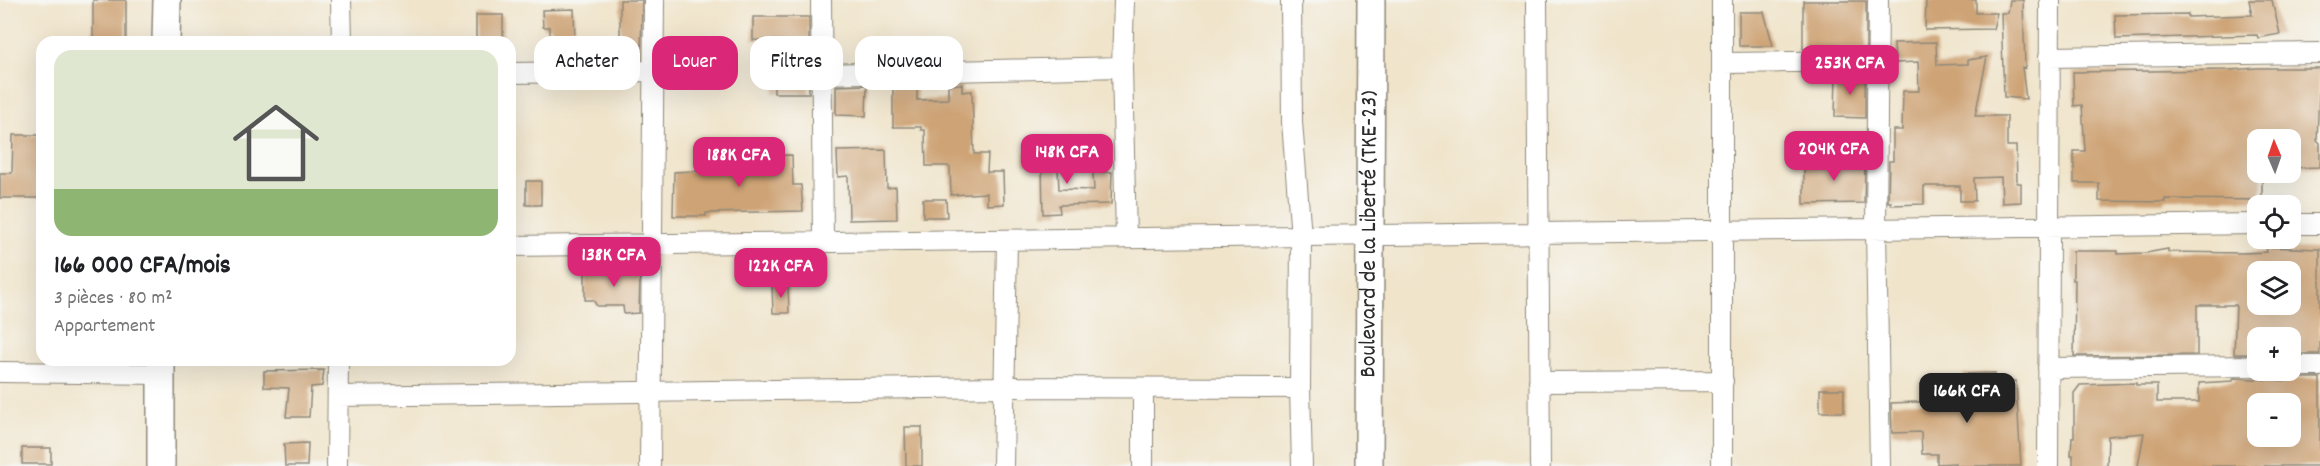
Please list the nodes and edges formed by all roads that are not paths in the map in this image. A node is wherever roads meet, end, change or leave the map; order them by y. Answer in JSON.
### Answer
{"nodes":[{"id":1,"x":166,"y":0,"type":"edge"},
{"id":2,"x":341,"y":0,"type":"edge"},
{"id":3,"x":654,"y":0,"type":"edge"},
{"id":4,"x":821,"y":0,"type":"edge"},
{"id":5,"x":1124,"y":0,"type":"edge"},
{"id":6,"x":1291,"y":0,"type":"edge"},
{"id":7,"x":1371,"y":0,"type":"edge"},
{"id":8,"x":1537,"y":0,"type":"edge"},
{"id":9,"x":1722,"y":0,"type":"edge"},
{"id":10,"x":1878,"y":0,"type":"edge"},
{"id":11,"x":2050,"y":0,"type":"edge"},
{"id":12,"x":166,"y":36,"type":"edge"},
{"id":13,"x":342,"y":36,"type":"edge"},
{"id":14,"x":653,"y":36,"type":"edge"},
{"id":15,"x":821,"y":36,"type":"edge"},
{"id":16,"x":2320,"y":53,"type":"edge"},
{"id":17,"x":2049,"y":57,"type":"junction"},
{"id":18,"x":1877,"y":61,"type":"junction"},
{"id":19,"x":1722,"y":63,"type":"junction"},
{"id":20,"x":1122,"y":68,"type":"junction"},
{"id":21,"x":652,"y":71,"type":"edge"},
{"id":22,"x":516,"y":74,"type":"edge"},
{"id":23,"x":843,"y":74,"type":"edge"},
{"id":24,"x":652,"y":90,"type":"edge"},
{"id":25,"x":822,"y":90,"type":"edge"},
{"id":26,"x":2247,"y":224,"type":"edge"},
{"id":27,"x":2301,"y":224,"type":"edge"},
{"id":28,"x":2320,"y":224,"type":"edge"},
{"id":29,"x":2048,"y":226,"type":"junction"},
{"id":30,"x":1876,"y":229,"type":"junction"},
{"id":31,"x":1723,"y":231,"type":"junction"},
{"id":32,"x":1538,"y":233,"type":"junction"},
{"id":33,"x":1370,"y":236,"type":"junction"},
{"id":34,"x":1301,"y":237,"type":"junction"},
{"id":35,"x":1126,"y":238,"type":"junction"},
{"id":36,"x":1007,"y":240,"type":"junction"},
{"id":37,"x":823,"y":242,"type":"junction"},
{"id":38,"x":653,"y":244,"type":"junction"},
{"id":39,"x":516,"y":246,"type":"edge"},
{"id":40,"x":338,"y":366,"type":"edge"},
{"id":41,"x":2247,"y":366,"type":"edge"},
{"id":42,"x":2301,"y":366,"type":"edge"},
{"id":43,"x":2320,"y":366,"type":"edge"},
{"id":44,"x":161,"y":367,"type":"edge"},
{"id":45,"x":2048,"y":368,"type":"junction"},
{"id":46,"x":0,"y":372,"type":"edge"},
{"id":47,"x":1723,"y":381,"type":"junction"},
{"id":48,"x":1539,"y":382,"type":"junction"},
{"id":49,"x":1004,"y":387,"type":"junction"},
{"id":50,"x":1143,"y":388,"type":"junction"},
{"id":51,"x":1299,"y":388,"type":"junction"},
{"id":52,"x":651,"y":392,"type":"junction"},
{"id":53,"x":338,"y":396,"type":"junction"},
{"id":54,"x":161,"y":466,"type":"edge"},
{"id":55,"x":337,"y":466,"type":"edge"},
{"id":56,"x":650,"y":466,"type":"edge"},
{"id":57,"x":1003,"y":466,"type":"edge"},
{"id":58,"x":1143,"y":466,"type":"edge"},
{"id":59,"x":1302,"y":466,"type":"edge"},
{"id":60,"x":1369,"y":466,"type":"edge"},
{"id":61,"x":1540,"y":466,"type":"edge"},
{"id":62,"x":1722,"y":466,"type":"edge"},
{"id":63,"x":1880,"y":466,"type":"edge"},
{"id":64,"x":2048,"y":466,"type":"edge"}],
"edges":[{"from":1,"to":12,"type":"street"},
{"from":2,"to":13,"type":"street"},
{"from":3,"to":14,"type":"street"},
{"from":4,"to":15,"type":"street"},
{"from":5,"to":20,"type":"street"},
{"from":6,"to":34,"type":"street"},
{"from":7,"to":33,"type":"street","name":"Boulevard de la Liberté (TKE-23)"},
{"from":8,"to":32,"type":"street"},
{"from":9,"to":19,"type":"street"},
{"from":10,"to":18,"type":"street"},
{"from":11,"to":17,"type":"street"},
{"from":16,"to":17,"type":"street"},
{"from":17,"to":29,"type":"street"},
{"from":18,"to":19,"type":"street"},
{"from":18,"to":30,"type":"street"},
{"from":19,"to":31,"type":"street"},
{"from":20,"to":23,"type":"street"},
{"from":20,"to":35,"type":"street"},
{"from":21,"to":22,"type":"street"},
{"from":24,"to":38,"type":"street"},
{"from":25,"to":37,"type":"street"},
{"from":26,"to":29,"type":"street"},
{"from":27,"to":28,"type":"street"},
{"from":29,"to":30,"type":"street"},
{"from":29,"to":45,"type":"street"},
{"from":30,"to":31,"type":"street"},
{"from":30,"to":63,"type":"street"},
{"from":31,"to":32,"type":"street"},
{"from":31,"to":47,"type":"street"},
{"from":32,"to":33,"type":"street"},
{"from":32,"to":48,"type":"street"},
{"from":33,"to":34,"type":"street"},
{"from":33,"to":60,"type":"street","name":"Boulevard de la Liberté (TKE-23)"},
{"from":34,"to":35,"type":"street"},
{"from":34,"to":51,"type":"street"},
{"from":35,"to":36,"type":"street"},
{"from":36,"to":37,"type":"street"},
{"from":36,"to":49,"type":"street"},
{"from":37,"to":38,"type":"street"},
{"from":38,"to":39,"type":"street"},
{"from":38,"to":52,"type":"street"},
{"from":40,"to":53,"type":"street"},
{"from":41,"to":45,"type":"street"},
{"from":42,"to":43,"type":"street"},
{"from":44,"to":46,"type":"street"},
{"from":44,"to":54,"type":"street"},
{"from":45,"to":64,"type":"street"},
{"from":47,"to":48,"type":"street"},
{"from":47,"to":62,"type":"street"},
{"from":48,"to":61,"type":"street"},
{"from":49,"to":50,"type":"street"},
{"from":49,"to":52,"type":"street"},
{"from":49,"to":57,"type":"street"},
{"from":50,"to":51,"type":"street"},
{"from":50,"to":58,"type":"street"},
{"from":51,"to":59,"type":"street"},
{"from":52,"to":53,"type":"street"},
{"from":52,"to":56,"type":"street"},
{"from":53,"to":55,"type":"street"}]}
